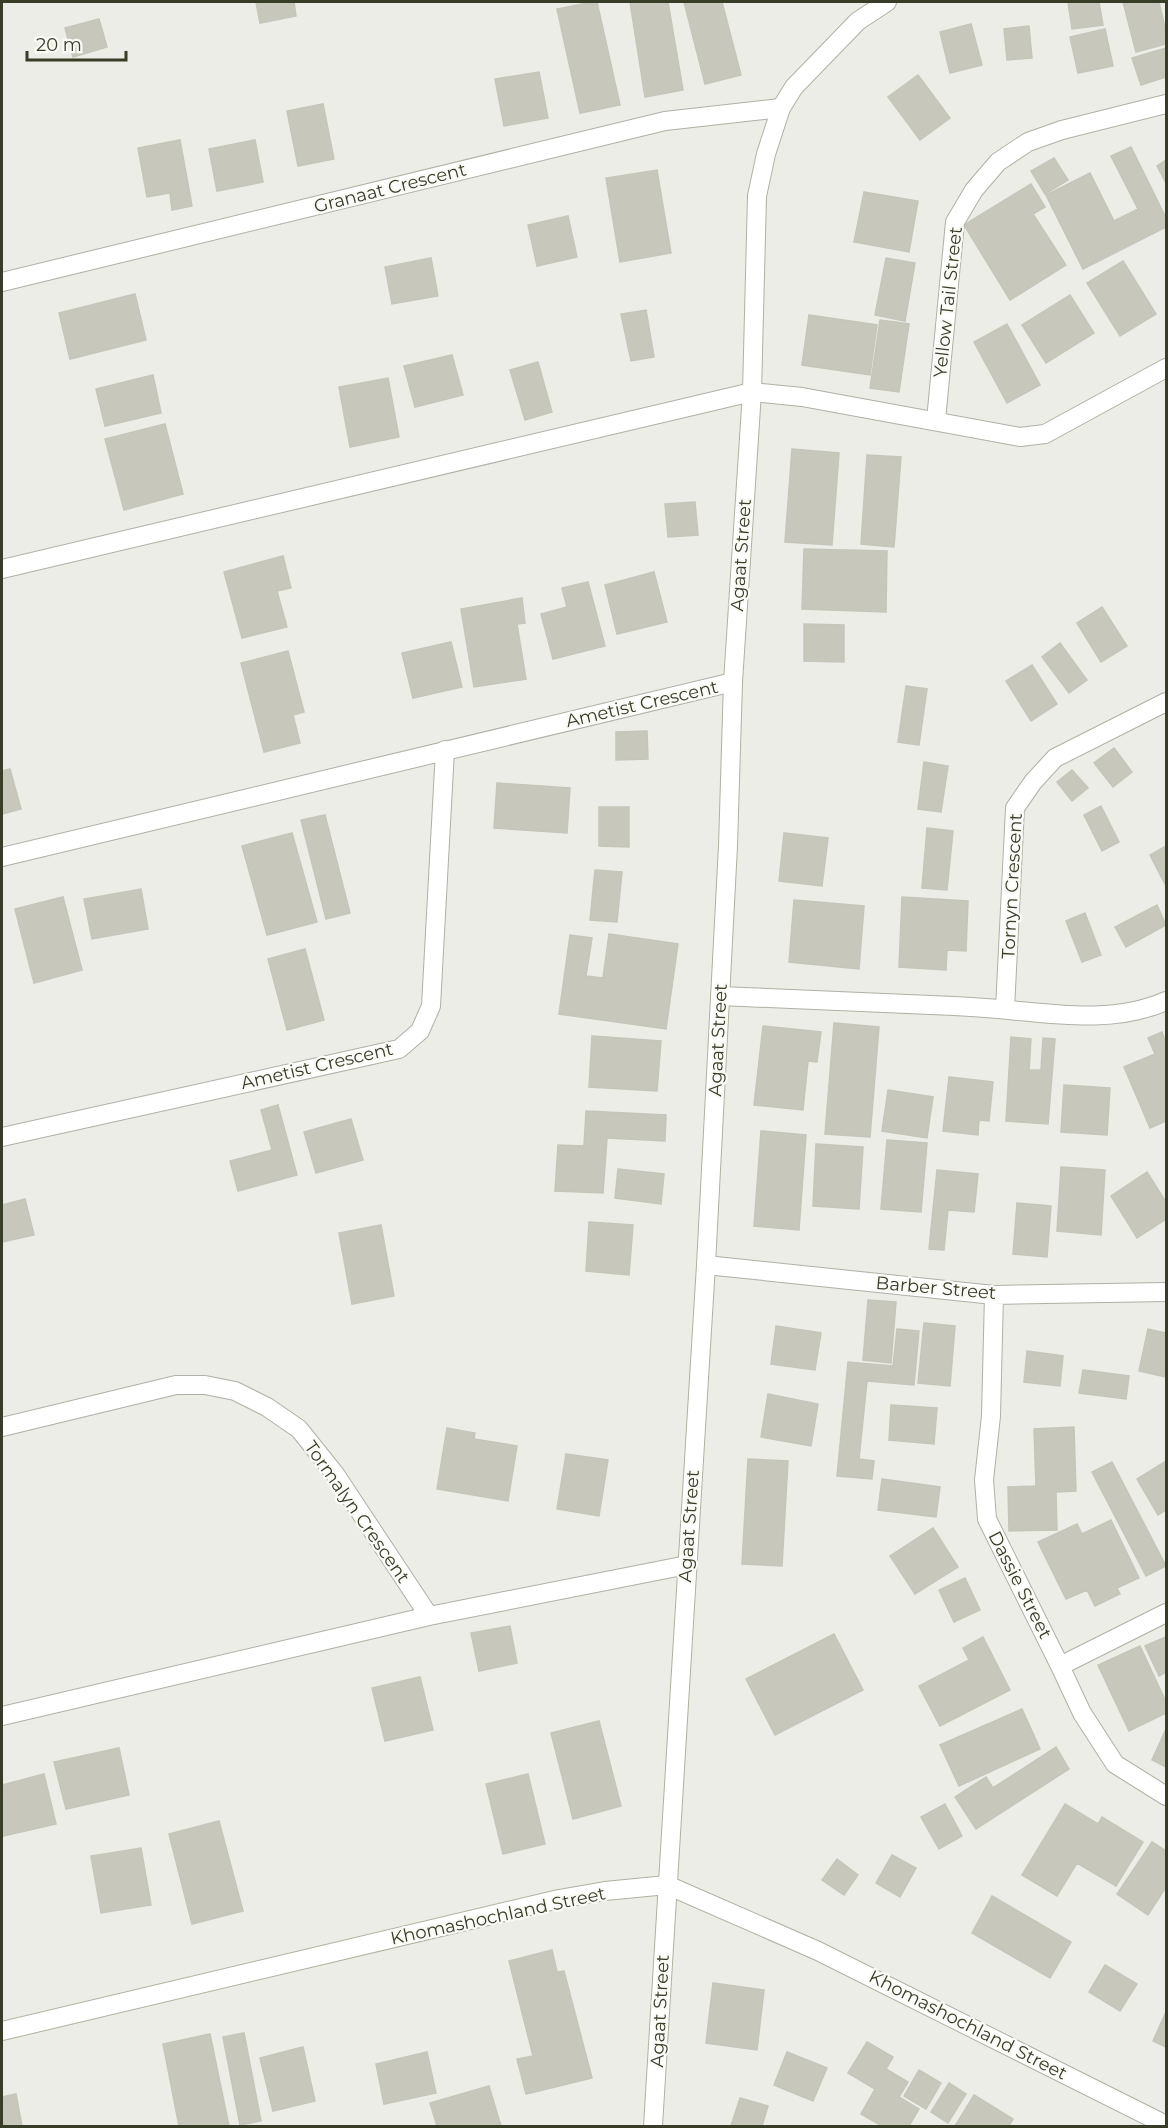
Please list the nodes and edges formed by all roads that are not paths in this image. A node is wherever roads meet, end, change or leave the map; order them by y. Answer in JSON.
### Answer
{"nodes":[{"id":1,"x":886,"y":2,"type":"edge"},
{"id":2,"x":1167,"y":104,"type":"edge"},
{"id":3,"x":781,"y":108,"type":"junction"},
{"id":4,"x":2,"y":282,"type":"edge"},
{"id":5,"x":1167,"y":368,"type":"edge"},
{"id":6,"x":752,"y":392,"type":"junction"},
{"id":7,"x":936,"y":420,"type":"junction"},
{"id":8,"x":2,"y":569,"type":"edge"},
{"id":9,"x":733,"y":682,"type":"junction"},
{"id":10,"x":1167,"y":702,"type":"edge"},
{"id":11,"x":445,"y":750,"type":"junction"},
{"id":12,"x":2,"y":857,"type":"edge"},
{"id":13,"x":720,"y":996,"type":"junction"},
{"id":14,"x":1167,"y":1001,"type":"edge"},
{"id":15,"x":1005,"y":1009,"type":"junction"},
{"id":16,"x":2,"y":1137,"type":"edge"},
{"id":17,"x":706,"y":1265,"type":"junction"},
{"id":18,"x":1167,"y":1292,"type":"edge"},
{"id":19,"x":994,"y":1294,"type":"junction"},
{"id":20,"x":2,"y":1427,"type":"edge"},
{"id":21,"x":687,"y":1565,"type":"junction"},
{"id":22,"x":1167,"y":1613,"type":"edge"},
{"id":23,"x":429,"y":1616,"type":"junction"},
{"id":24,"x":1060,"y":1666,"type":"junction"},
{"id":25,"x":2,"y":1716,"type":"edge"},
{"id":26,"x":1167,"y":1796,"type":"edge"},
{"id":27,"x":667,"y":1885,"type":"junction"},
{"id":28,"x":2,"y":2031,"type":"edge"},
{"id":29,"x":1167,"y":2125,"type":"edge"},
{"id":30,"x":653,"y":2127,"type":"edge"}],
"edges":[{"from":1,"to":3,"type":"street","name":"Agaat Street"},
{"from":2,"to":7,"type":"street","name":"Yellow Tail Street"},
{"from":3,"to":4,"type":"street","name":"Granaat Crescent"},
{"from":3,"to":6,"type":"street","name":"Agaat Street"},
{"from":5,"to":7,"type":"street"},
{"from":6,"to":7,"type":"street"},
{"from":6,"to":8,"type":"street"},
{"from":6,"to":9,"type":"street","name":"Agaat Street"},
{"from":9,"to":11,"type":"street","name":"Ametist Crescent"},
{"from":9,"to":13,"type":"street","name":"Agaat Street"},
{"from":10,"to":15,"type":"street","name":"Tornyn Crescent"},
{"from":11,"to":12,"type":"street","name":"Ametist Crescent"},
{"from":11,"to":16,"type":"street","name":"Ametist Crescent"},
{"from":13,"to":15,"type":"street"},
{"from":13,"to":17,"type":"street","name":"Agaat Street"},
{"from":14,"to":15,"type":"street"},
{"from":17,"to":19,"type":"street","name":"Barber Street"},
{"from":17,"to":21,"type":"street","name":"Agaat Street"},
{"from":18,"to":19,"type":"street","name":"Barber Street"},
{"from":19,"to":24,"type":"street","name":"Dassie Street"},
{"from":20,"to":23,"type":"street","name":"Tormalyn Crescent"},
{"from":21,"to":23,"type":"street"},
{"from":21,"to":27,"type":"street","name":"Agaat Street"},
{"from":22,"to":24,"type":"street"},
{"from":23,"to":25,"type":"street"},
{"from":24,"to":26,"type":"street","name":"Dassie Street"},
{"from":27,"to":28,"type":"street","name":"Khomashochland Street"},
{"from":27,"to":29,"type":"street","name":"Khomashochland Street"},
{"from":27,"to":30,"type":"street","name":"Agaat Street"}]}
